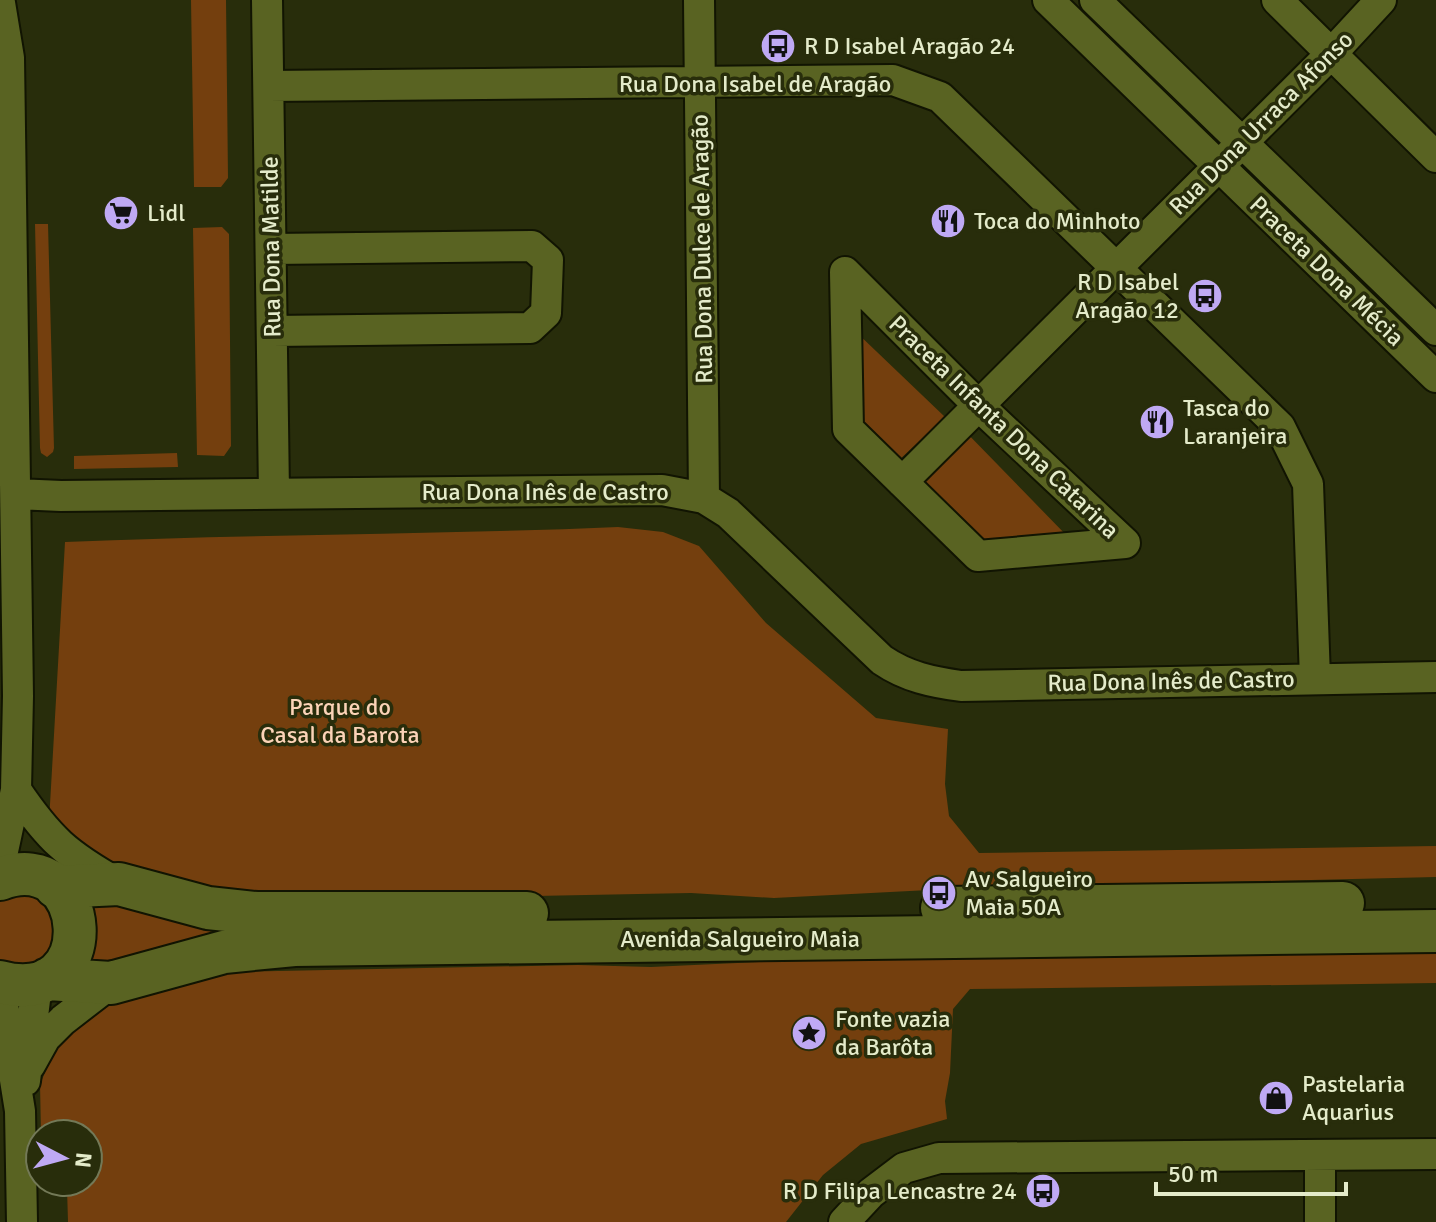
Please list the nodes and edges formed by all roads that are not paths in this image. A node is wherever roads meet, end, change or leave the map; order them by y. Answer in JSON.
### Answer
{"nodes":[{"id":1,"x":267,"y":0,"type":"edge"},
{"id":2,"x":699,"y":0,"type":"edge"},
{"id":3,"x":1048,"y":0,"type":"edge"},
{"id":4,"x":1095,"y":0,"type":"edge"},
{"id":5,"x":1277,"y":0,"type":"edge"},
{"id":6,"x":1381,"y":0,"type":"edge"},
{"id":7,"x":0,"y":3,"type":"edge"},
{"id":8,"x":1331,"y":54,"type":"junction"},
{"id":9,"x":700,"y":82,"type":"junction"},
{"id":10,"x":269,"y":86,"type":"junction"},
{"id":11,"x":1243,"y":141,"type":"junction"},
{"id":12,"x":1436,"y":157,"type":"edge"},
{"id":13,"x":1218,"y":165,"type":"junction"},
{"id":14,"x":272,"y":249,"type":"junction"},
{"id":15,"x":1115,"y":270,"type":"junction"},
{"id":16,"x":1436,"y":330,"type":"edge"},
{"id":17,"x":273,"y":331,"type":"junction"},
{"id":18,"x":1436,"y":377,"type":"edge"},
{"id":19,"x":978,"y":405,"type":"junction"},
{"id":20,"x":902,"y":482,"type":"junction"},
{"id":21,"x":274,"y":493,"type":"junction"},
{"id":22,"x":16,"y":494,"type":"junction"},
{"id":23,"x":704,"y":498,"type":"junction"},
{"id":24,"x":1436,"y":677,"type":"edge"},
{"id":25,"x":1315,"y":678,"type":"junction"},
{"id":26,"x":16,"y":790,"type":"junction"},
{"id":27,"x":0,"y":865,"type":"edge"},
{"id":28,"x":0,"y":879,"type":"edge"},
{"id":29,"x":51,"y":883,"type":"junction"},
{"id":30,"x":119,"y":884,"type":"junction"},
{"id":31,"x":1436,"y":902,"type":"edge"},
{"id":32,"x":1436,"y":931,"type":"edge"},
{"id":33,"x":21,"y":983,"type":"edge"},
{"id":34,"x":111,"y":983,"type":"junction"},
{"id":35,"x":0,"y":1052,"type":"edge"},
{"id":36,"x":27,"y":1071,"type":"junction"},
{"id":37,"x":20,"y":1111,"type":"junction"},
{"id":38,"x":1436,"y":1154,"type":"edge"},
{"id":39,"x":1320,"y":1155,"type":"junction"},
{"id":40,"x":10,"y":1172,"type":"edge"},
{"id":41,"x":22,"y":1222,"type":"edge"},
{"id":42,"x":844,"y":1222,"type":"edge"},
{"id":43,"x":1320,"y":1222,"type":"edge"}],
"edges":[{"from":1,"to":10,"type":"street","name":"Rua Dona Matilde"},
{"from":2,"to":9,"type":"street","name":"Rua Dona Dulce de Aragão"},
{"from":3,"to":13,"type":"street","name":"Praceta Dona Mécia"},
{"from":4,"to":11,"type":"street","name":"Praceta Dona Mécia"},
{"from":5,"to":8,"type":"street"},
{"from":6,"to":8,"type":"street","name":"Rua Dona Urraca Afonso"},
{"from":7,"to":22,"type":"street"},
{"from":8,"to":11,"type":"street","name":"Rua Dona Urraca Afonso"},
{"from":8,"to":12,"type":"street"},
{"from":9,"to":10,"type":"street","name":"Rua Dona Isabel de Aragão"},
{"from":9,"to":15,"type":"street","name":"Rua Dona Isabel de Aragão"},
{"from":9,"to":23,"type":"street","name":"Rua Dona Dulce de Aragão"},
{"from":10,"to":14,"type":"street","name":"Rua Dona Matilde"},
{"from":11,"to":13,"type":"street","name":"Rua Dona Urraca Afonso"},
{"from":11,"to":16,"type":"street","name":"Praceta Dona Mécia"},
{"from":13,"to":15,"type":"street","name":"Rua Dona Urraca Afonso"},
{"from":13,"to":18,"type":"street","name":"Praceta Dona Mécia"},
{"from":14,"to":17,"type":"street","name":"Rua Dona Matilde"},
{"from":14,"to":17,"type":"street"},
{"from":15,"to":19,"type":"street","name":"Rua Dona Urraca Afonso"},
{"from":15,"to":25,"type":"street","name":"Rua Dona Isabel de Aragão"},
{"from":17,"to":21,"type":"street","name":"Rua Dona Matilde"},
{"from":19,"to":20,"type":"street","name":"Rua Dona Urraca Afonso"},
{"from":19,"to":20,"type":"street","name":"Praceta Infanta Dona Catarina"},
{"from":19,"to":20,"type":"street","name":"Praceta Infanta Dona Catarina"},
{"from":21,"to":22,"type":"street","name":"Rua Dona Inês de Castro"},
{"from":21,"to":23,"type":"street","name":"Rua Dona Inês de Castro"},
{"from":22,"to":26,"type":"street"},
{"from":23,"to":25,"type":"street","name":"Rua Dona Inês de Castro"},
{"from":24,"to":25,"type":"street","name":"Rua Dona Inês de Castro"},
{"from":26,"to":27,"type":"street"},
{"from":26,"to":29,"type":"street"},
{"from":26,"to":30,"type":"street"},
{"from":28,"to":29,"type":"street","name":"Avenida Salgueiro Maia"},
{"from":29,"to":30,"type":"street","name":"Avenida Salgueiro Maia"},
{"from":29,"to":33,"type":"street"},
{"from":30,"to":31,"type":"street","name":"Avenida Salgueiro Maia"},
{"from":32,"to":34,"type":"street","name":"Avenida Salgueiro Maia"},
{"from":33,"to":34,"type":"street","name":"Avenida Salgueiro Maia"},
{"from":33,"to":36,"type":"street"},
{"from":33,"to":37,"type":"street"},
{"from":34,"to":36,"type":"street"},
{"from":35,"to":37,"type":"street"},
{"from":36,"to":37,"type":"street"},
{"from":37,"to":40,"type":"street"},
{"from":38,"to":39,"type":"street"},
{"from":39,"to":42,"type":"street"},
{"from":39,"to":43,"type":"street"},
{"from":40,"to":41,"type":"street"}]}
